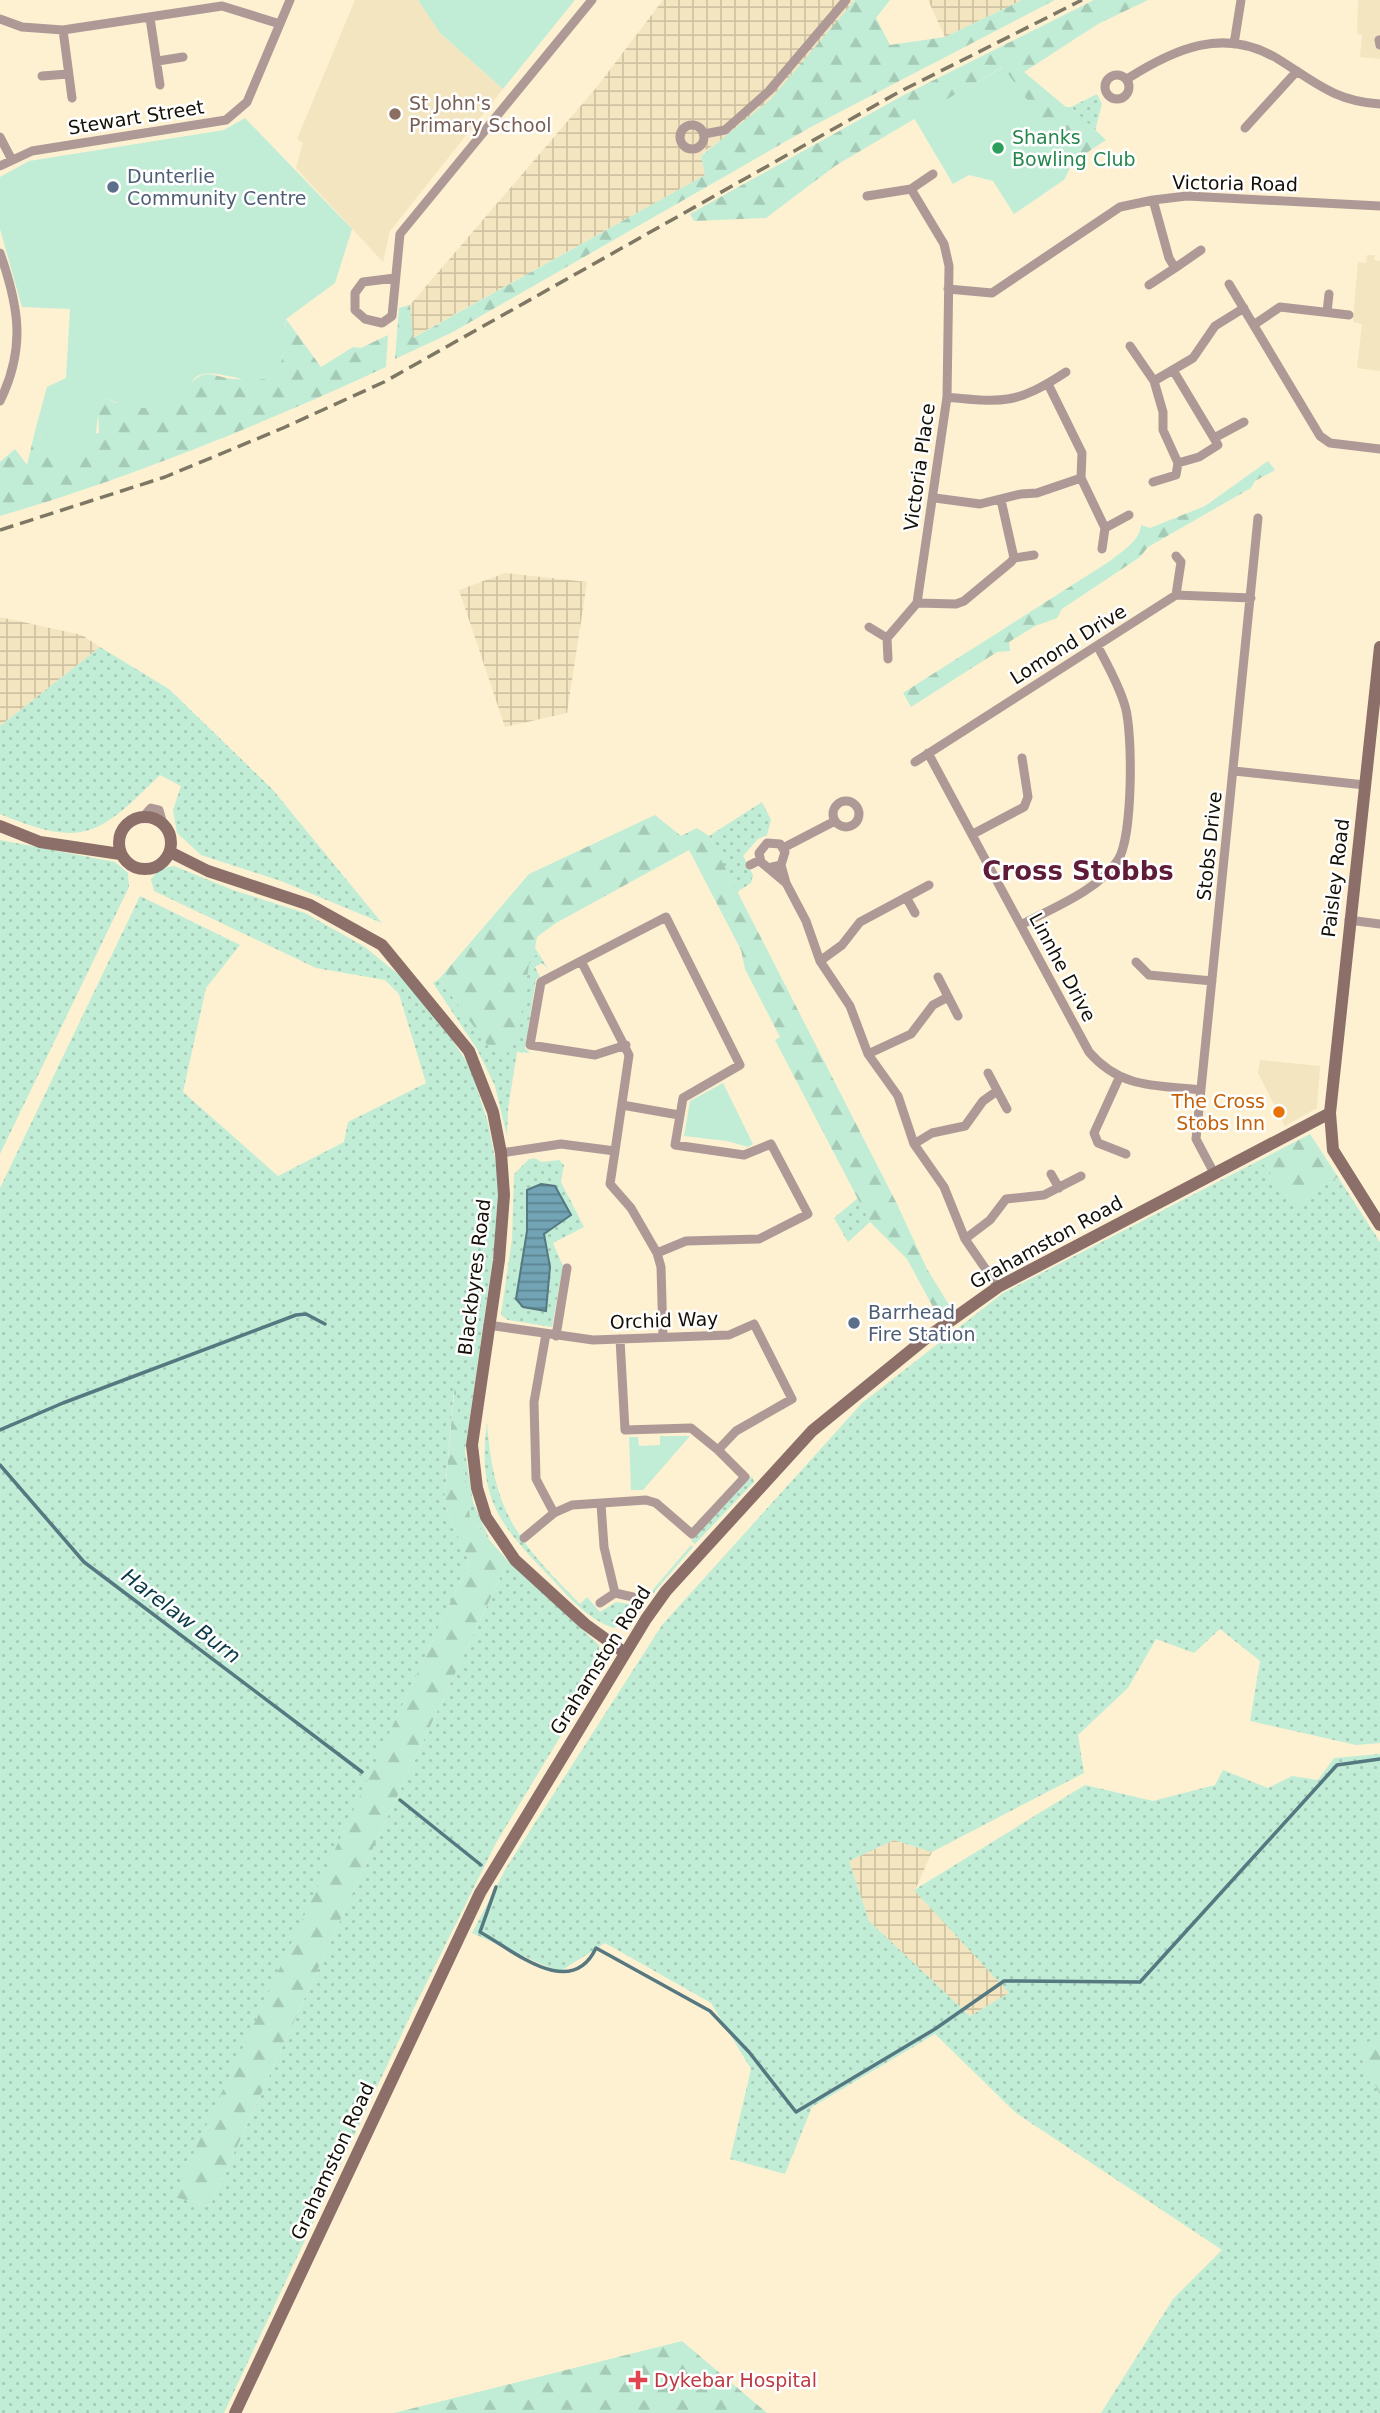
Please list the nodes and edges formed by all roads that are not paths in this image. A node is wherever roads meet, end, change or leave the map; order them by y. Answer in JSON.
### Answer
{"nodes":[{"id":1,"x":290,"y":0,"type":"edge"},
{"id":2,"x":592,"y":0,"type":"edge"},
{"id":3,"x":846,"y":0,"type":"edge"},
{"id":4,"x":1241,"y":0,"type":"edge"},
{"id":5,"x":150,"y":18,"type":"junction"},
{"id":6,"x":0,"y":19,"type":"edge"},
{"id":7,"x":280,"y":24,"type":"junction"},
{"id":8,"x":63,"y":30,"type":"junction"},
{"id":9,"x":1234,"y":44,"type":"junction"},
{"id":10,"x":183,"y":57,"type":"dead end"},
{"id":11,"x":158,"y":61,"type":"junction"},
{"id":12,"x":1297,"y":71,"type":"junction"},
{"id":13,"x":68,"y":74,"type":"junction"},
{"id":14,"x":42,"y":76,"type":"dead end"},
{"id":15,"x":1127,"y":79,"type":"dead end"},
{"id":16,"x":160,"y":85,"type":"dead end"},
{"id":17,"x":72,"y":97,"type":"dead end"},
{"id":18,"x":1380,"y":104,"type":"edge"},
{"id":19,"x":1245,"y":128,"type":"dead end"},
{"id":20,"x":704,"y":134,"type":"dead end"},
{"id":21,"x":0,"y":137,"type":"edge"},
{"id":22,"x":12,"y":160,"type":"junction"},
{"id":23,"x":0,"y":166,"type":"edge"},
{"id":24,"x":933,"y":174,"type":"dead end"},
{"id":25,"x":911,"y":189,"type":"junction"},
{"id":26,"x":867,"y":196,"type":"dead end"},
{"id":27,"x":1153,"y":200,"type":"junction"},
{"id":28,"x":1380,"y":206,"type":"edge"},
{"id":29,"x":1201,"y":250,"type":"dead end"},
{"id":30,"x":0,"y":253,"type":"edge"},
{"id":31,"x":1174,"y":268,"type":"junction"},
{"id":32,"x":395,"y":278,"type":"junction"},
{"id":33,"x":1229,"y":284,"type":"dead end"},
{"id":34,"x":1149,"y":285,"type":"dead end"},
{"id":35,"x":948,"y":289,"type":"junction"},
{"id":36,"x":1329,"y":294,"type":"dead end"},
{"id":37,"x":1244,"y":308,"type":"junction"},
{"id":38,"x":1327,"y":312,"type":"junction"},
{"id":39,"x":1349,"y":315,"type":"dead end"},
{"id":40,"x":1255,"y":324,"type":"junction"},
{"id":41,"x":1130,"y":346,"type":"dead end"},
{"id":42,"x":1173,"y":370,"type":"junction"},
{"id":43,"x":1066,"y":372,"type":"dead end"},
{"id":44,"x":1154,"y":381,"type":"junction"},
{"id":45,"x":1048,"y":384,"type":"junction"},
{"id":46,"x":947,"y":397,"type":"junction"},
{"id":47,"x":0,"y":401,"type":"edge"},
{"id":48,"x":1244,"y":422,"type":"dead end"},
{"id":49,"x":1214,"y":438,"type":"junction"},
{"id":50,"x":1380,"y":449,"type":"edge"},
{"id":51,"x":1178,"y":463,"type":"junction"},
{"id":52,"x":1081,"y":478,"type":"junction"},
{"id":53,"x":1153,"y":482,"type":"dead end"},
{"id":54,"x":934,"y":498,"type":"junction"},
{"id":55,"x":1001,"y":500,"type":"junction"},
{"id":56,"x":1129,"y":516,"type":"dead end"},
{"id":57,"x":1258,"y":518,"type":"dead end"},
{"id":58,"x":1105,"y":528,"type":"junction"},
{"id":59,"x":1102,"y":549,"type":"dead end"},
{"id":60,"x":1034,"y":555,"type":"dead end"},
{"id":61,"x":1176,"y":556,"type":"dead end"},
{"id":62,"x":1014,"y":558,"type":"junction"},
{"id":63,"x":1176,"y":595,"type":"junction"},
{"id":64,"x":1251,"y":598,"type":"junction"},
{"id":65,"x":917,"y":603,"type":"junction"},
{"id":66,"x":869,"y":627,"type":"dead end"},
{"id":67,"x":887,"y":638,"type":"junction"},
{"id":68,"x":1098,"y":647,"type":"junction"},
{"id":69,"x":1380,"y":647,"type":"edge"},
{"id":70,"x":888,"y":659,"type":"dead end"},
{"id":71,"x":928,"y":753,"type":"junction"},
{"id":72,"x":1022,"y":758,"type":"dead end"},
{"id":73,"x":915,"y":762,"type":"dead end"},
{"id":74,"x":1234,"y":771,"type":"junction"},
{"id":75,"x":1366,"y":785,"type":"junction"},
{"id":76,"x":835,"y":821,"type":"dead end"},
{"id":77,"x":0,"y":826,"type":"edge"},
{"id":78,"x":973,"y":834,"type":"junction"},
{"id":79,"x":783,"y":848,"type":"junction"},
{"id":80,"x":170,"y":852,"type":"junction"},
{"id":81,"x":120,"y":854,"type":"junction"},
{"id":82,"x":760,"y":860,"type":"junction"},
{"id":83,"x":781,"y":864,"type":"junction"},
{"id":84,"x":750,"y":865,"type":"dead end"},
{"id":85,"x":768,"y":868,"type":"junction"},
{"id":86,"x":786,"y":883,"type":"junction"},
{"id":87,"x":929,"y":885,"type":"dead end"},
{"id":88,"x":906,"y":897,"type":"junction"},
{"id":89,"x":915,"y":913,"type":"dead end"},
{"id":90,"x":1349,"y":920,"type":"junction"},
{"id":91,"x":1380,"y":924,"type":"edge"},
{"id":92,"x":1021,"y":925,"type":"junction"},
{"id":93,"x":581,"y":961,"type":"junction"},
{"id":94,"x":820,"y":961,"type":"junction"},
{"id":95,"x":1136,"y":962,"type":"dead end"},
{"id":96,"x":938,"y":978,"type":"dead end"},
{"id":97,"x":1212,"y":981,"type":"junction"},
{"id":98,"x":948,"y":997,"type":"junction"},
{"id":99,"x":958,"y":1016,"type":"dead end"},
{"id":100,"x":626,"y":1045,"type":"junction"},
{"id":101,"x":867,"y":1054,"type":"junction"},
{"id":102,"x":988,"y":1073,"type":"dead end"},
{"id":103,"x":1119,"y":1078,"type":"junction"},
{"id":104,"x":1201,"y":1090,"type":"junction"},
{"id":105,"x":998,"y":1091,"type":"junction"},
{"id":106,"x":622,"y":1105,"type":"junction"},
{"id":107,"x":1007,"y":1109,"type":"dead end"},
{"id":108,"x":1330,"y":1113,"type":"junction"},
{"id":109,"x":679,"y":1115,"type":"junction"},
{"id":110,"x":914,"y":1144,"type":"junction"},
{"id":111,"x":615,"y":1151,"type":"junction"},
{"id":112,"x":501,"y":1153,"type":"junction"},
{"id":113,"x":1126,"y":1154,"type":"dead end"},
{"id":114,"x":1214,"y":1173,"type":"junction"},
{"id":115,"x":1051,"y":1174,"type":"dead end"},
{"id":116,"x":1081,"y":1176,"type":"dead end"},
{"id":117,"x":1059,"y":1188,"type":"junction"},
{"id":118,"x":1380,"y":1226,"type":"edge"},
{"id":119,"x":965,"y":1239,"type":"junction"},
{"id":120,"x":657,"y":1253,"type":"junction"},
{"id":121,"x":567,"y":1268,"type":"dead end"},
{"id":122,"x":998,"y":1287,"type":"junction"},
{"id":123,"x":488,"y":1325,"type":"junction"},
{"id":124,"x":551,"y":1335,"type":"junction"},
{"id":125,"x":663,"y":1337,"type":"junction"},
{"id":126,"x":620,"y":1339,"type":"junction"},
{"id":127,"x":718,"y":1450,"type":"junction"},
{"id":128,"x":601,"y":1504,"type":"junction"},
{"id":129,"x":554,"y":1513,"type":"junction"},
{"id":130,"x":524,"y":1538,"type":"dead end"},
{"id":131,"x":615,"y":1593,"type":"junction"},
{"id":132,"x":633,"y":1597,"type":"dead end"},
{"id":133,"x":600,"y":1603,"type":"dead end"},
{"id":134,"x":625,"y":1653,"type":"junction"},
{"id":135,"x":235,"y":2413,"type":"edge"}],
"edges":[{"from":1,"to":7,"type":"street","name":"Stewart Street"},
{"from":2,"to":32,"type":"street"},
{"from":3,"to":20,"type":"street"},
{"from":4,"to":9,"type":"street"},
{"from":5,"to":7,"type":"street"},
{"from":5,"to":8,"type":"street"},
{"from":5,"to":11,"type":"street"},
{"from":6,"to":8,"type":"street"},
{"from":7,"to":22,"type":"street","name":"Stewart Street"},
{"from":8,"to":13,"type":"street"},
{"from":9,"to":12,"type":"street"},
{"from":9,"to":15,"type":"street"},
{"from":10,"to":11,"type":"street"},
{"from":11,"to":16,"type":"street"},
{"from":12,"to":18,"type":"street"},
{"from":12,"to":19,"type":"street"},
{"from":13,"to":14,"type":"street"},
{"from":13,"to":17,"type":"street"},
{"from":21,"to":22,"type":"street"},
{"from":22,"to":23,"type":"street","name":"Stewart Street"},
{"from":24,"to":25,"type":"street"},
{"from":25,"to":26,"type":"street"},
{"from":25,"to":35,"type":"street","name":"Victoria Place"},
{"from":27,"to":28,"type":"street","name":"Victoria Road"},
{"from":27,"to":31,"type":"street"},
{"from":27,"to":35,"type":"street","name":"Victoria Road"},
{"from":29,"to":31,"type":"street"},
{"from":30,"to":47,"type":"street"},
{"from":31,"to":34,"type":"street"},
{"from":32,"to":32,"type":"street"},
{"from":33,"to":37,"type":"street"},
{"from":35,"to":46,"type":"street","name":"Victoria Place"},
{"from":36,"to":38,"type":"street"},
{"from":37,"to":40,"type":"street"},
{"from":37,"to":42,"type":"street"},
{"from":38,"to":39,"type":"street"},
{"from":38,"to":40,"type":"street"},
{"from":40,"to":50,"type":"street"},
{"from":41,"to":44,"type":"street"},
{"from":42,"to":44,"type":"street"},
{"from":42,"to":49,"type":"street"},
{"from":43,"to":45,"type":"street"},
{"from":44,"to":51,"type":"street"},
{"from":45,"to":46,"type":"street"},
{"from":45,"to":52,"type":"street"},
{"from":46,"to":54,"type":"street","name":"Victoria Place"},
{"from":48,"to":49,"type":"street"},
{"from":49,"to":51,"type":"street"},
{"from":51,"to":53,"type":"street"},
{"from":52,"to":55,"type":"street"},
{"from":52,"to":58,"type":"street"},
{"from":54,"to":55,"type":"street"},
{"from":54,"to":65,"type":"street","name":"Victoria Place"},
{"from":55,"to":62,"type":"street"},
{"from":56,"to":58,"type":"street"},
{"from":57,"to":64,"type":"street","name":"Stobs Drive"},
{"from":58,"to":59,"type":"street"},
{"from":60,"to":62,"type":"street"},
{"from":61,"to":63,"type":"street"},
{"from":62,"to":65,"type":"street"},
{"from":63,"to":64,"type":"street"},
{"from":63,"to":68,"type":"street","name":"Lomond Drive"},
{"from":64,"to":74,"type":"street","name":"Stobs Drive"},
{"from":65,"to":67,"type":"street"},
{"from":66,"to":67,"type":"street"},
{"from":67,"to":70,"type":"street"},
{"from":68,"to":71,"type":"street","name":"Lomond Drive"},
{"from":68,"to":92,"type":"street"},
{"from":69,"to":75,"type":"main road","name":"Paisley Road"},
{"from":71,"to":73,"type":"street","name":"Lomond Drive"},
{"from":71,"to":78,"type":"street","name":"Linnhe Drive"},
{"from":72,"to":78,"type":"street"},
{"from":74,"to":75,"type":"street"},
{"from":74,"to":97,"type":"street","name":"Stobs Drive"},
{"from":75,"to":90,"type":"main road","name":"Paisley Road"},
{"from":76,"to":79,"type":"street"},
{"from":77,"to":81,"type":"main road"},
{"from":78,"to":92,"type":"street","name":"Linnhe Drive"},
{"from":79,"to":82,"type":"street"},
{"from":79,"to":83,"type":"street"},
{"from":80,"to":81,"type":"main road"},
{"from":80,"to":81,"type":"main road"},
{"from":80,"to":112,"type":"main road","name":"Blackbyres Road"},
{"from":82,"to":84,"type":"street"},
{"from":82,"to":85,"type":"street"},
{"from":83,"to":85,"type":"street"},
{"from":83,"to":86,"type":"street"},
{"from":85,"to":86,"type":"street"},
{"from":86,"to":94,"type":"street"},
{"from":87,"to":88,"type":"street"},
{"from":88,"to":89,"type":"street"},
{"from":88,"to":94,"type":"street"},
{"from":90,"to":91,"type":"street"},
{"from":90,"to":108,"type":"main road","name":"Paisley Road"},
{"from":92,"to":103,"type":"street","name":"Linnhe Drive"},
{"from":93,"to":100,"type":"street"},
{"from":93,"to":100,"type":"street"},
{"from":93,"to":109,"type":"street"},
{"from":94,"to":101,"type":"street"},
{"from":95,"to":97,"type":"street"},
{"from":96,"to":98,"type":"street"},
{"from":97,"to":104,"type":"street","name":"Stobs Drive"},
{"from":98,"to":99,"type":"street"},
{"from":98,"to":101,"type":"street"},
{"from":100,"to":106,"type":"street"},
{"from":101,"to":110,"type":"street"},
{"from":102,"to":105,"type":"street"},
{"from":103,"to":104,"type":"street","name":"Linnhe Drive"},
{"from":103,"to":113,"type":"street"},
{"from":104,"to":114,"type":"street","name":"Stobs Drive"},
{"from":105,"to":107,"type":"street"},
{"from":105,"to":110,"type":"street"},
{"from":106,"to":109,"type":"street"},
{"from":106,"to":111,"type":"street"},
{"from":108,"to":114,"type":"main road","name":"Grahamston Road"},
{"from":108,"to":118,"type":"main road","name":"Paisley Road"},
{"from":109,"to":120,"type":"street"},
{"from":110,"to":119,"type":"street"},
{"from":111,"to":112,"type":"street"},
{"from":111,"to":120,"type":"street"},
{"from":112,"to":123,"type":"main road","name":"Blackbyres Road"},
{"from":114,"to":122,"type":"main road","name":"Grahamston Road"},
{"from":115,"to":117,"type":"street"},
{"from":116,"to":117,"type":"street"},
{"from":117,"to":119,"type":"street"},
{"from":119,"to":122,"type":"street"},
{"from":120,"to":125,"type":"street"},
{"from":121,"to":124,"type":"street"},
{"from":122,"to":134,"type":"main road","name":"Grahamston Road"},
{"from":123,"to":124,"type":"street","name":"Orchid Way"},
{"from":123,"to":134,"type":"main road","name":"Blackbyres Road"},
{"from":124,"to":126,"type":"street","name":"Orchid Way"},
{"from":124,"to":129,"type":"street"},
{"from":125,"to":126,"type":"street","name":"Orchid Way"},
{"from":125,"to":127,"type":"street","name":"Orchid Way"},
{"from":126,"to":127,"type":"street"},
{"from":127,"to":128,"type":"street"},
{"from":128,"to":129,"type":"street"},
{"from":128,"to":131,"type":"street"},
{"from":129,"to":130,"type":"street"},
{"from":131,"to":132,"type":"street"},
{"from":131,"to":133,"type":"street"},
{"from":134,"to":135,"type":"main road","name":"Grahamston Road"}]}
